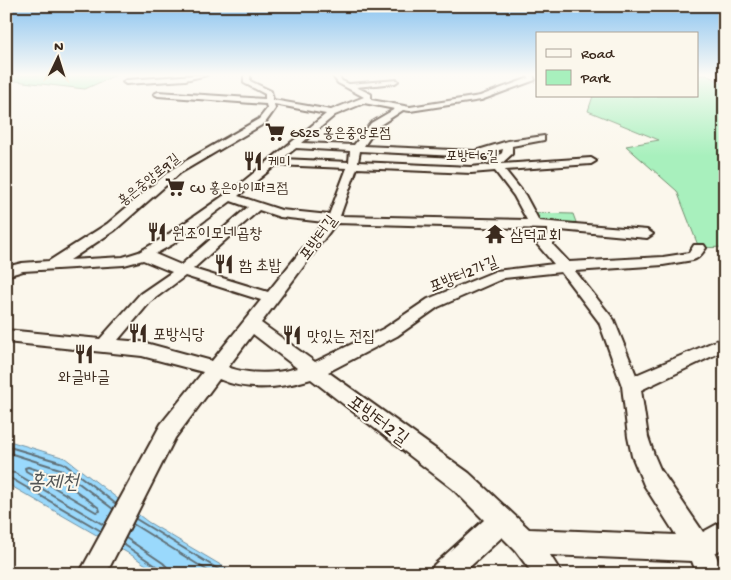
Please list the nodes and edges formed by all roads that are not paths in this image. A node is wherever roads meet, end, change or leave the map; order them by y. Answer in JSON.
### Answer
{"nodes":[{"id":1,"x":270,"y":102,"type":"edge"},
{"id":2,"x":271,"y":102,"type":"edge"},
{"id":3,"x":360,"y":102,"type":"edge"},
{"id":4,"x":383,"y":102,"type":"edge"},
{"id":5,"x":455,"y":102,"type":"edge"},
{"id":6,"x":400,"y":104,"type":"junction"},
{"id":7,"x":332,"y":113,"type":"junction"},
{"id":8,"x":541,"y":138,"type":"dead end"},
{"id":9,"x":508,"y":144,"type":"junction"},
{"id":10,"x":294,"y":145,"type":"junction"},
{"id":11,"x":356,"y":149,"type":"junction"},
{"id":12,"x":591,"y":161,"type":"dead end"},
{"id":13,"x":275,"y":162,"type":"junction"},
{"id":14,"x":353,"y":166,"type":"junction"},
{"id":15,"x":497,"y":169,"type":"junction"},
{"id":16,"x":230,"y":197,"type":"junction"},
{"id":17,"x":257,"y":206,"type":"junction"},
{"id":18,"x":333,"y":219,"type":"junction"},
{"id":19,"x":535,"y":224,"type":"junction"},
{"id":20,"x":553,"y":226,"type":"junction"},
{"id":21,"x":647,"y":234,"type":"dead end"},
{"id":22,"x":699,"y":248,"type":"dead end"},
{"id":23,"x":144,"y":255,"type":"junction"},
{"id":24,"x":52,"y":265,"type":"junction"},
{"id":25,"x":565,"y":267,"type":"junction"},
{"id":26,"x":183,"y":271,"type":"junction"},
{"id":27,"x":6,"y":272,"type":"edge"},
{"id":28,"x":271,"y":298,"type":"junction"},
{"id":29,"x":251,"y":324,"type":"junction"},
{"id":30,"x":6,"y":336,"type":"edge"},
{"id":31,"x":725,"y":343,"type":"edge"},
{"id":32,"x":104,"y":345,"type":"junction"},
{"id":33,"x":216,"y":369,"type":"junction"},
{"id":34,"x":313,"y":371,"type":"junction"},
{"id":35,"x":631,"y":386,"type":"junction"},
{"id":36,"x":502,"y":520,"type":"junction"},
{"id":37,"x":725,"y":532,"type":"edge"},
{"id":38,"x":524,"y":541,"type":"junction"},
{"id":39,"x":700,"y":548,"type":"junction"},
{"id":40,"x":93,"y":572,"type":"edge"},
{"id":41,"x":442,"y":574,"type":"edge"},
{"id":42,"x":549,"y":574,"type":"edge"},
{"id":43,"x":711,"y":574,"type":"edge"}],
"edges":[{"from":1,"to":24,"type":"street","name":"홍은중앙로9길"},
{"from":2,"to":7,"type":"street"},
{"from":3,"to":7,"type":"street"},
{"from":4,"to":6,"type":"street"},
{"from":5,"to":6,"type":"street"},
{"from":6,"to":11,"type":"street","name":"포방터길"},
{"from":7,"to":10,"type":"street"},
{"from":8,"to":9,"type":"street"},
{"from":9,"to":11,"type":"street"},
{"from":9,"to":15,"type":"street"},
{"from":10,"to":11,"type":"street"},
{"from":10,"to":13,"type":"street"},
{"from":11,"to":14,"type":"street","name":"포방터길"},
{"from":12,"to":15,"type":"street","name":"포방터6길"},
{"from":13,"to":14,"type":"street","name":"포방터6길"},
{"from":13,"to":16,"type":"street"},
{"from":14,"to":15,"type":"street","name":"포방터6길"},
{"from":14,"to":18,"type":"street","name":"포방터길"},
{"from":15,"to":19,"type":"street"},
{"from":16,"to":17,"type":"street"},
{"from":16,"to":23,"type":"street"},
{"from":17,"to":18,"type":"street"},
{"from":17,"to":26,"type":"street"},
{"from":18,"to":19,"type":"street"},
{"from":18,"to":28,"type":"street","name":"포방터길"},
{"from":19,"to":20,"type":"street"},
{"from":20,"to":21,"type":"street"},
{"from":20,"to":25,"type":"street"},
{"from":22,"to":25,"type":"street","name":"포방터2가길"},
{"from":23,"to":24,"type":"street"},
{"from":23,"to":26,"type":"street"},
{"from":24,"to":27,"type":"street"},
{"from":25,"to":34,"type":"street","name":"포방터2가길"},
{"from":25,"to":35,"type":"street"},
{"from":26,"to":28,"type":"street"},
{"from":26,"to":32,"type":"street"},
{"from":28,"to":29,"type":"street","name":"포방터길"},
{"from":29,"to":33,"type":"street","name":"포방터길"},
{"from":29,"to":34,"type":"street","name":"포방터2길"},
{"from":30,"to":32,"type":"street"},
{"from":31,"to":35,"type":"street"},
{"from":32,"to":33,"type":"street"},
{"from":33,"to":34,"type":"street"},
{"from":33,"to":40,"type":"street","name":"포방터길"},
{"from":34,"to":36,"type":"street","name":"포방터2길"},
{"from":35,"to":39,"type":"street"},
{"from":36,"to":38,"type":"street","name":"포방터2길"},
{"from":36,"to":41,"type":"street"},
{"from":37,"to":39,"type":"street"},
{"from":38,"to":39,"type":"street"},
{"from":38,"to":42,"type":"street","name":"포방터2길"},
{"from":39,"to":43,"type":"street"}]}
